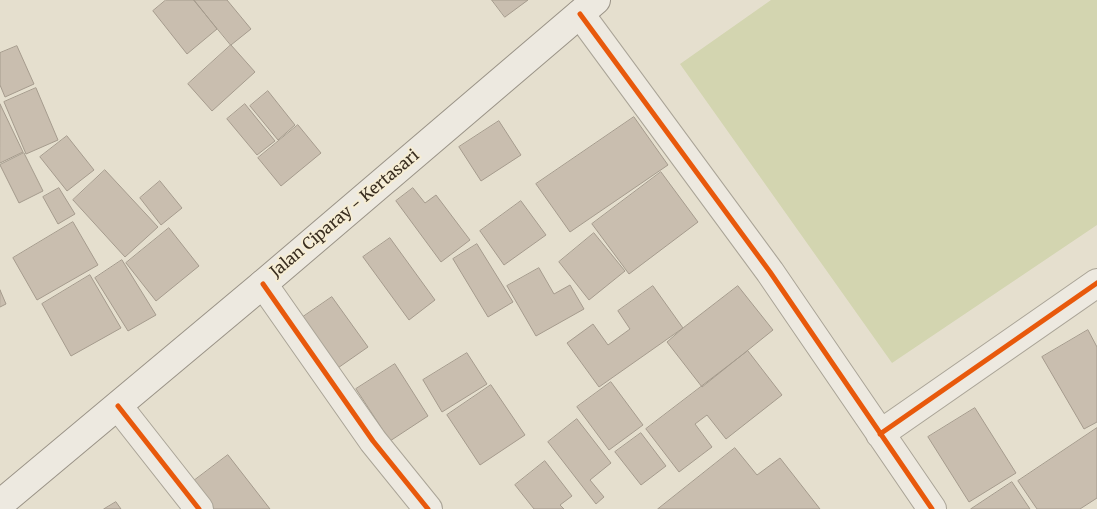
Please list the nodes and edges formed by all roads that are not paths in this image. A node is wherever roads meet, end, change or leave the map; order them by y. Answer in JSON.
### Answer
{"nodes":[{"id":1,"x":588,"y":7,"type":"edge"},
{"id":2,"x":1097,"y":283,"type":"edge"},
{"id":3,"x":262,"y":284,"type":"junction"},
{"id":4,"x":118,"y":406,"type":"junction"},
{"id":5,"x":880,"y":434,"type":"junction"},
{"id":6,"x":0,"y":504,"type":"edge"},
{"id":7,"x":199,"y":509,"type":"edge"},
{"id":8,"x":428,"y":509,"type":"edge"},
{"id":9,"x":932,"y":509,"type":"edge"}],
"edges":[{"from":1,"to":3,"type":"street","name":"Jalan Ciparay - Kertasari"},
{"from":1,"to":5,"type":"street"},
{"from":2,"to":5,"type":"street"},
{"from":3,"to":4,"type":"street","name":"Jalan Ciparay - Kertasari"},
{"from":3,"to":8,"type":"street"},
{"from":4,"to":6,"type":"street","name":"Jalan Ciparay - Kertasari"},
{"from":4,"to":7,"type":"street"},
{"from":5,"to":9,"type":"street"}]}
